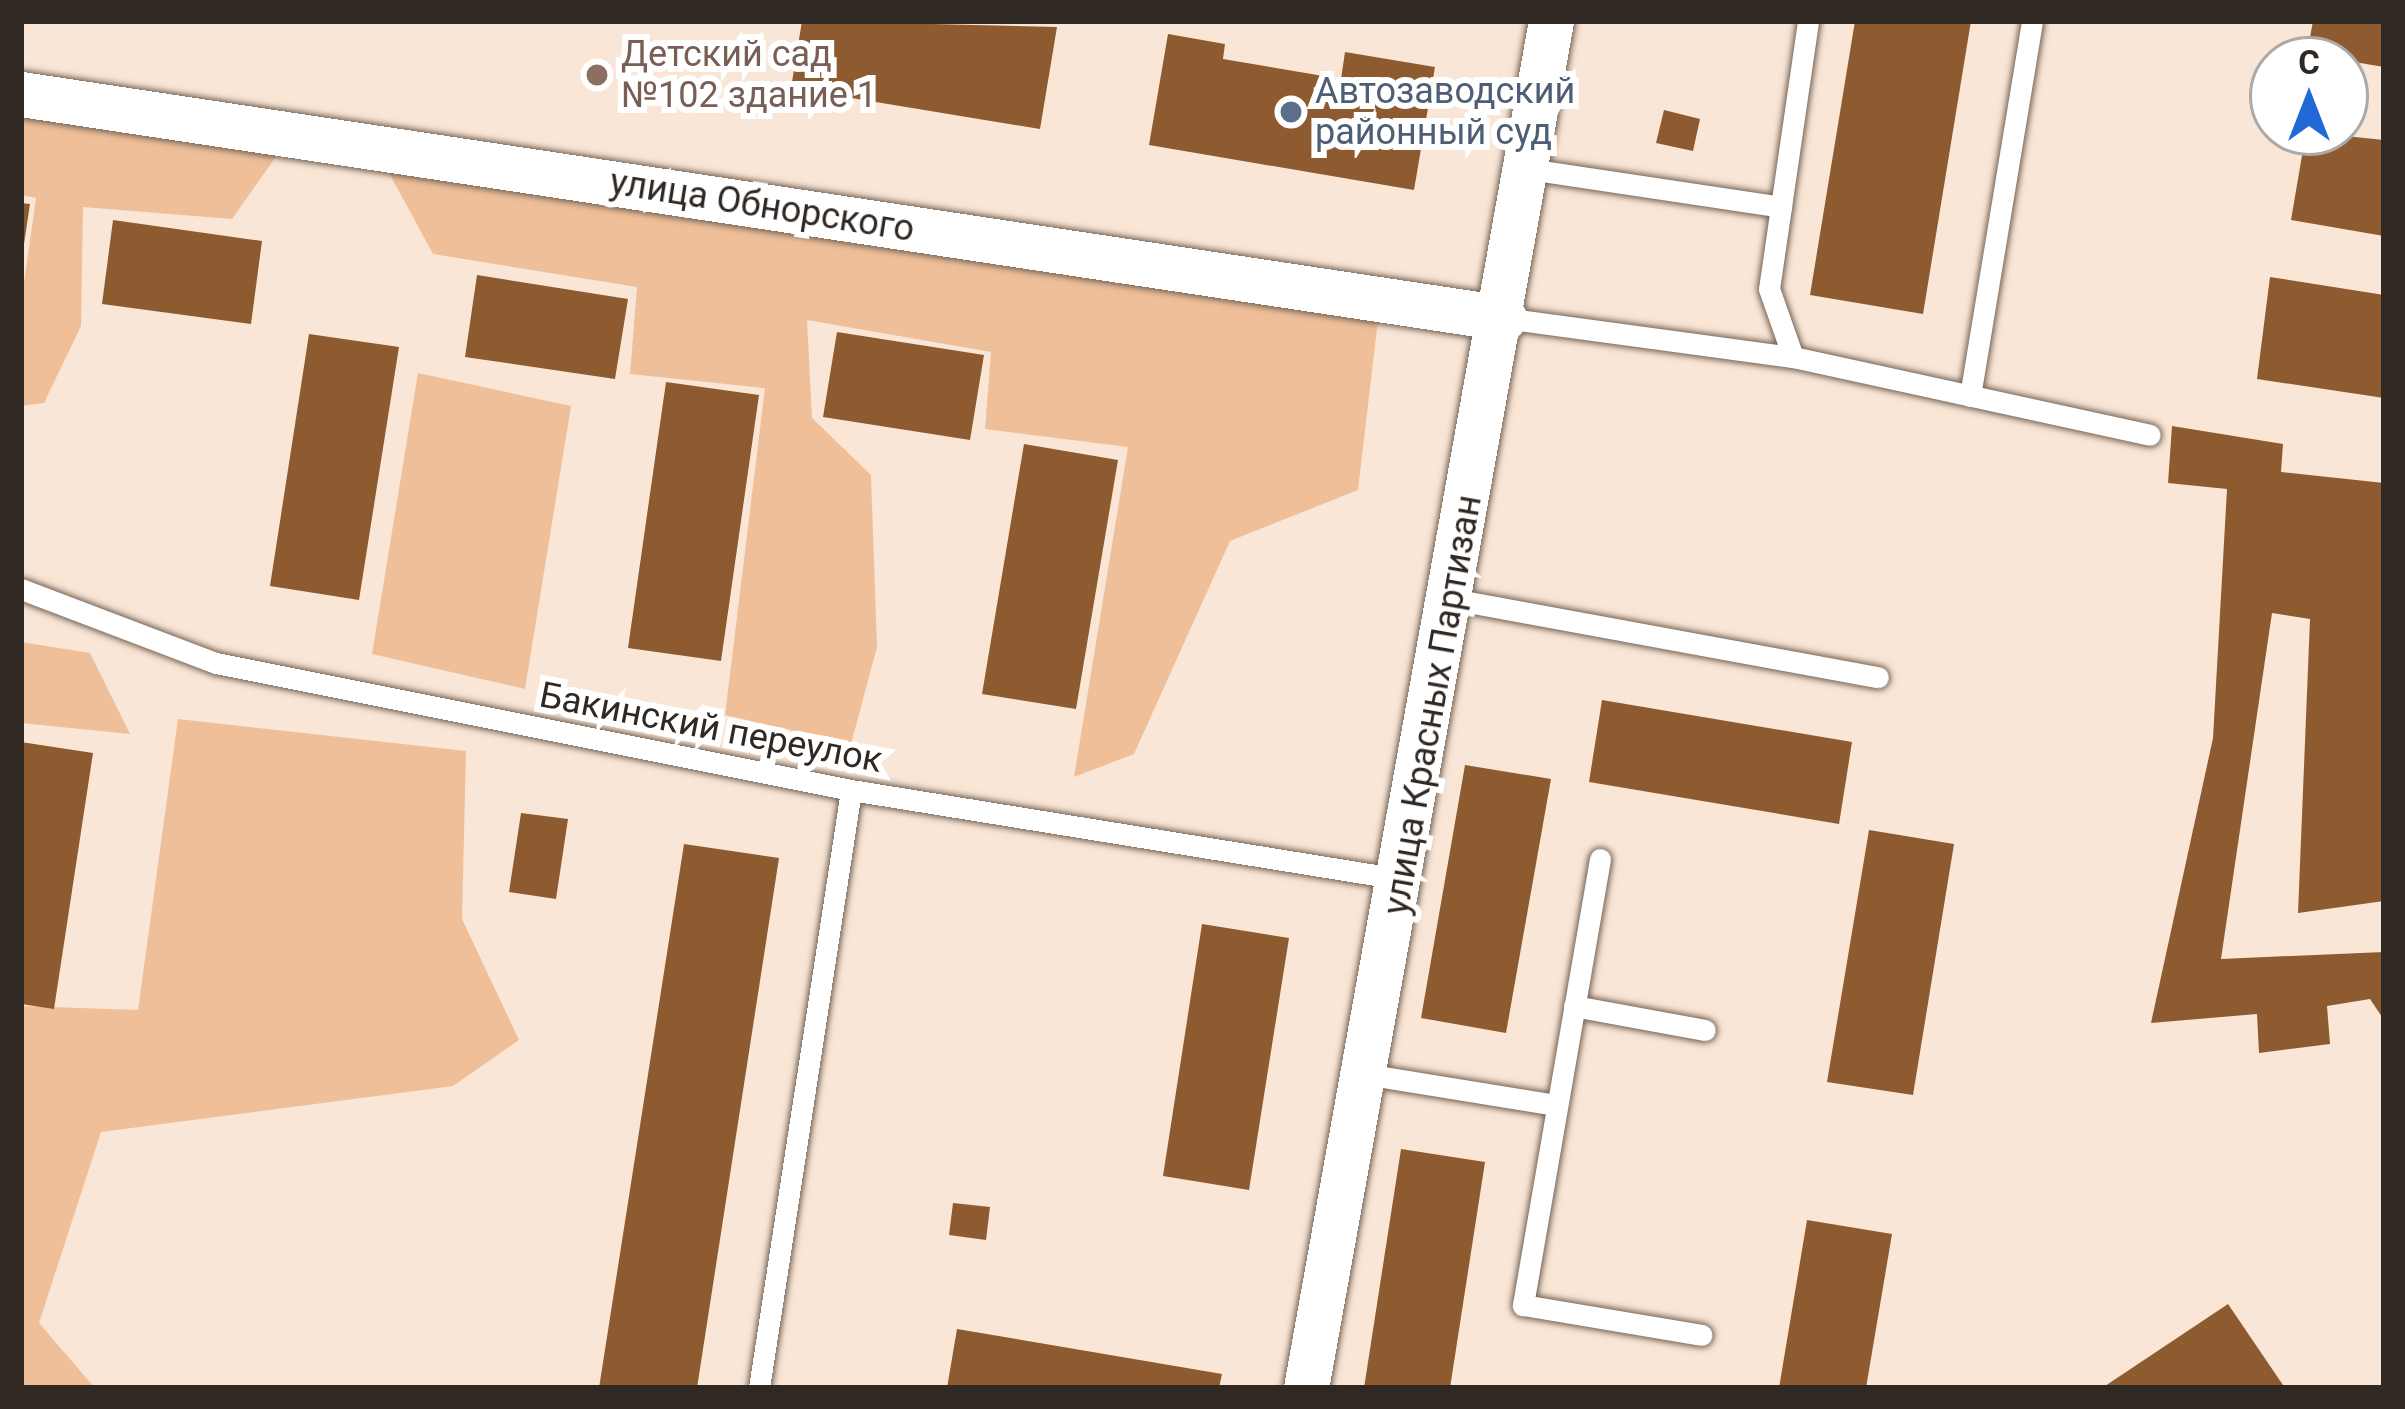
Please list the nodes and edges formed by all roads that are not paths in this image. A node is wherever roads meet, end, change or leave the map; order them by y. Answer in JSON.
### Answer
{"nodes":[{"id":1,"x":1808,"y":21,"type":"edge"},
{"id":2,"x":2032,"y":21,"type":"edge"},
{"id":3,"x":1543,"y":22,"type":"edge"},
{"id":4,"x":21,"y":94,"type":"edge"},
{"id":5,"x":1528,"y":170,"type":"junction"},
{"id":6,"x":1780,"y":207,"type":"junction"},
{"id":7,"x":1504,"y":318,"type":"junction"},
{"id":8,"x":1792,"y":357,"type":"junction"},
{"id":9,"x":1970,"y":396,"type":"junction"},
{"id":10,"x":2150,"y":435,"type":"dead end"},
{"id":11,"x":21,"y":589,"type":"edge"},
{"id":12,"x":1452,"y":599,"type":"junction"},
{"id":13,"x":1877,"y":677,"type":"dead end"},
{"id":14,"x":851,"y":790,"type":"junction"},
{"id":15,"x":1600,"y":859,"type":"dead end"},
{"id":16,"x":1401,"y":879,"type":"junction"},
{"id":17,"x":1574,"y":1006,"type":"junction"},
{"id":18,"x":1705,"y":1030,"type":"dead end"},
{"id":19,"x":1365,"y":1074,"type":"junction"},
{"id":20,"x":1556,"y":1105,"type":"junction"},
{"id":21,"x":1702,"y":1335,"type":"dead end"},
{"id":22,"x":759,"y":1388,"type":"edge"},
{"id":23,"x":1306,"y":1388,"type":"edge"}],
"edges":[{"from":1,"to":6,"type":"lane"},
{"from":2,"to":9,"type":"lane"},
{"from":3,"to":5,"type":"street","name":"улица Красных Партизан"},
{"from":4,"to":7,"type":"street","name":"улица Обнорского"},
{"from":5,"to":6,"type":"lane"},
{"from":5,"to":7,"type":"street","name":"улица Красных Партизан"},
{"from":6,"to":8,"type":"lane"},
{"from":7,"to":8,"type":"lane"},
{"from":7,"to":12,"type":"street","name":"улица Красных Партизан"},
{"from":8,"to":9,"type":"lane"},
{"from":9,"to":10,"type":"lane"},
{"from":11,"to":14,"type":"lane","name":"Бакинский переулок"},
{"from":12,"to":13,"type":"lane"},
{"from":12,"to":16,"type":"street","name":"улица Красных Партизан"},
{"from":14,"to":16,"type":"lane","name":"Бакинский переулок"},
{"from":14,"to":22,"type":"lane"},
{"from":15,"to":17,"type":"lane"},
{"from":16,"to":19,"type":"street","name":"улица Красных Партизан"},
{"from":17,"to":18,"type":"lane"},
{"from":17,"to":20,"type":"lane"},
{"from":19,"to":20,"type":"lane"},
{"from":19,"to":23,"type":"street","name":"улица Красных Партизан"},
{"from":20,"to":21,"type":"lane"}]}
